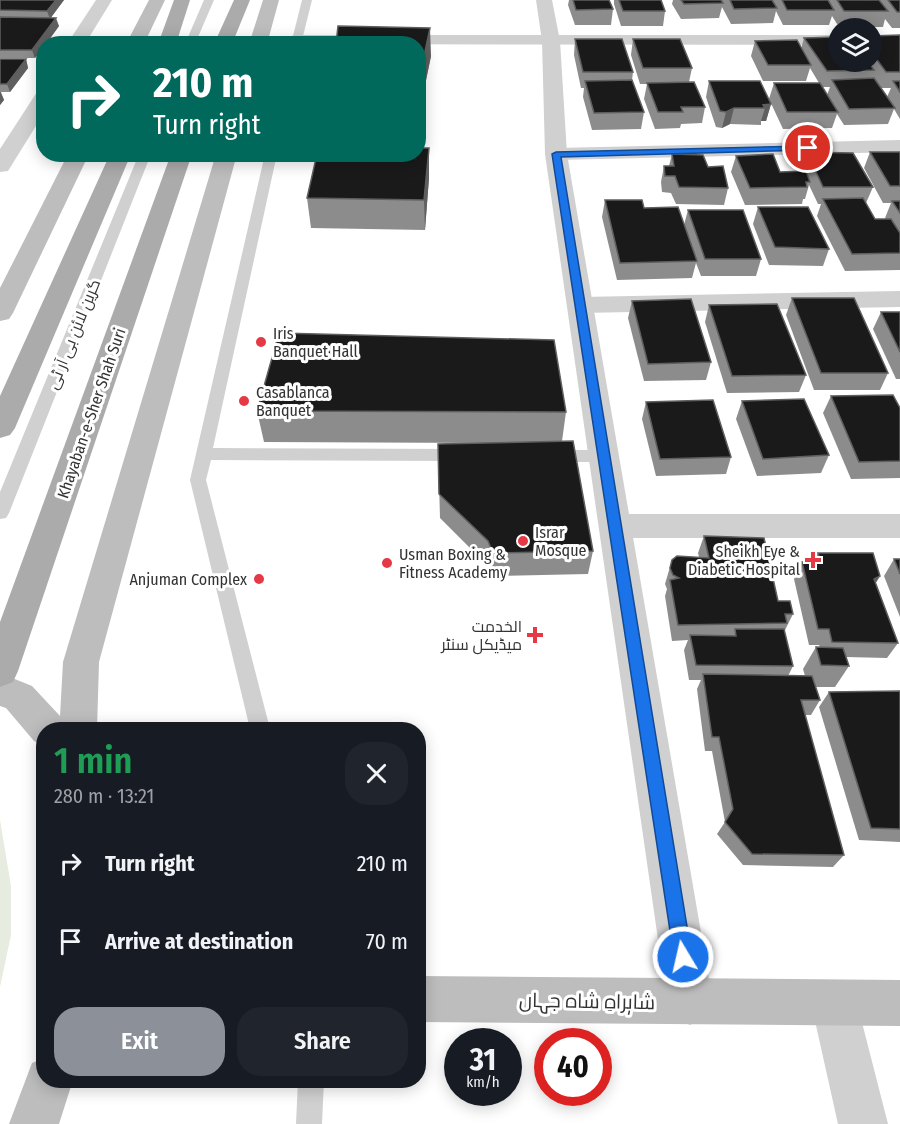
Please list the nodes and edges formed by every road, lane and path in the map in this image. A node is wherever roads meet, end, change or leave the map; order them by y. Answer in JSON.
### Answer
{"nodes":[{"id":1,"x":104,"y":0,"type":"edge"},
{"id":2,"x":157,"y":0,"type":"edge"},
{"id":3,"x":182,"y":0,"type":"edge"},
{"id":4,"x":209,"y":0,"type":"edge"},
{"id":5,"x":242,"y":0,"type":"edge"},
{"id":6,"x":271,"y":0,"type":"edge"},
{"id":7,"x":307,"y":0,"type":"edge"},
{"id":8,"x":544,"y":0,"type":"edge"},
{"id":9,"x":81,"y":36,"type":"edge"},
{"id":10,"x":139,"y":36,"type":"edge"},
{"id":11,"x":170,"y":36,"type":"edge"},
{"id":12,"x":193,"y":36,"type":"edge"},
{"id":13,"x":226,"y":36,"type":"edge"},
{"id":14,"x":260,"y":36,"type":"edge"},
{"id":15,"x":298,"y":36,"type":"edge"},
{"id":16,"x":828,"y":40,"type":"edge"},
{"id":17,"x":426,"y":41,"type":"edge"},
{"id":18,"x":551,"y":41,"type":"junction"},
{"id":19,"x":36,"y":109,"type":"edge"},
{"id":20,"x":900,"y":146,"type":"edge"},
{"id":21,"x":556,"y":154,"type":"junction"},
{"id":22,"x":75,"y":162,"type":"edge"},
{"id":23,"x":117,"y":162,"type":"edge"},
{"id":24,"x":142,"y":162,"type":"edge"},
{"id":25,"x":179,"y":162,"type":"edge"},
{"id":26,"x":224,"y":162,"type":"edge"},
{"id":27,"x":269,"y":162,"type":"edge"},
{"id":28,"x":0,"y":166,"type":"edge"},
{"id":29,"x":900,"y":299,"type":"edge"},
{"id":30,"x":580,"y":305,"type":"junction"},
{"id":31,"x":0,"y":313,"type":"edge"},
{"id":32,"x":0,"y":428,"type":"edge"},
{"id":33,"x":204,"y":454,"type":"junction"},
{"id":34,"x":475,"y":456,"type":"edge"},
{"id":35,"x":534,"y":456,"type":"edge"},
{"id":36,"x":605,"y":456,"type":"junction"},
{"id":37,"x":0,"y":513,"type":"edge"},
{"id":38,"x":615,"y":526,"type":"junction"},
{"id":39,"x":900,"y":526,"type":"edge"},
{"id":40,"x":0,"y":671,"type":"edge"},
{"id":41,"x":0,"y":689,"type":"edge"},
{"id":42,"x":41,"y":722,"type":"edge"},
{"id":43,"x":78,"y":722,"type":"edge"},
{"id":44,"x":258,"y":722,"type":"edge"},
{"id":45,"x":426,"y":999,"type":"edge"},
{"id":46,"x":690,"y":1002,"type":"junction"},
{"id":47,"x":834,"y":1003,"type":"junction"},
{"id":48,"x":900,"y":1003,"type":"edge"},
{"id":49,"x":46,"y":1088,"type":"edge"},
{"id":50,"x":311,"y":1088,"type":"edge"},
{"id":51,"x":34,"y":1124,"type":"edge"},
{"id":52,"x":309,"y":1124,"type":"edge"},
{"id":53,"x":863,"y":1124,"type":"edge"}],
"edges":[{"from":1,"to":9,"type":"street"},
{"from":2,"to":10,"type":"main road"},
{"from":3,"to":11,"type":"main road"},
{"from":4,"to":12,"type":"lane"},
{"from":5,"to":13,"type":"main road"},
{"from":6,"to":14,"type":"main road"},
{"from":7,"to":15,"type":"lane"},
{"from":8,"to":18,"type":"street"},
{"from":16,"to":18,"type":"street"},
{"from":17,"to":18,"type":"street"},
{"from":18,"to":21,"type":"street"},
{"from":19,"to":28,"type":"street"},
{"from":20,"to":21,"type":"street"},
{"from":21,"to":30,"type":"street"},
{"from":22,"to":31,"type":"main road"},
{"from":23,"to":32,"type":"main road"},
{"from":24,"to":37,"type":"lane","name":"گرین لائن بی آر ٹی"},
{"from":25,"to":40,"type":"main road","name":"Khayaban-e-Sher Shah Suri"},
{"from":26,"to":43,"type":"main road"},
{"from":27,"to":33,"type":"lane"},
{"from":29,"to":30,"type":"street"},
{"from":30,"to":36,"type":"street"},
{"from":33,"to":34,"type":"lane"},
{"from":33,"to":44,"type":"lane"},
{"from":35,"to":36,"type":"lane"},
{"from":36,"to":38,"type":"street"},
{"from":38,"to":39,"type":"street"},
{"from":38,"to":46,"type":"street"},
{"from":41,"to":42,"type":"main road"},
{"from":45,"to":46,"type":"main road","name":"شاہراہِ شاہ جہاں"},
{"from":46,"to":47,"type":"main road","name":"شاہراہِ شاہ جہاں"},
{"from":47,"to":48,"type":"main road","name":"شاہراہِ شاہ جہاں"},
{"from":47,"to":53,"type":"street"},
{"from":49,"to":51,"type":"main road"},
{"from":50,"to":52,"type":"lane"}]}
